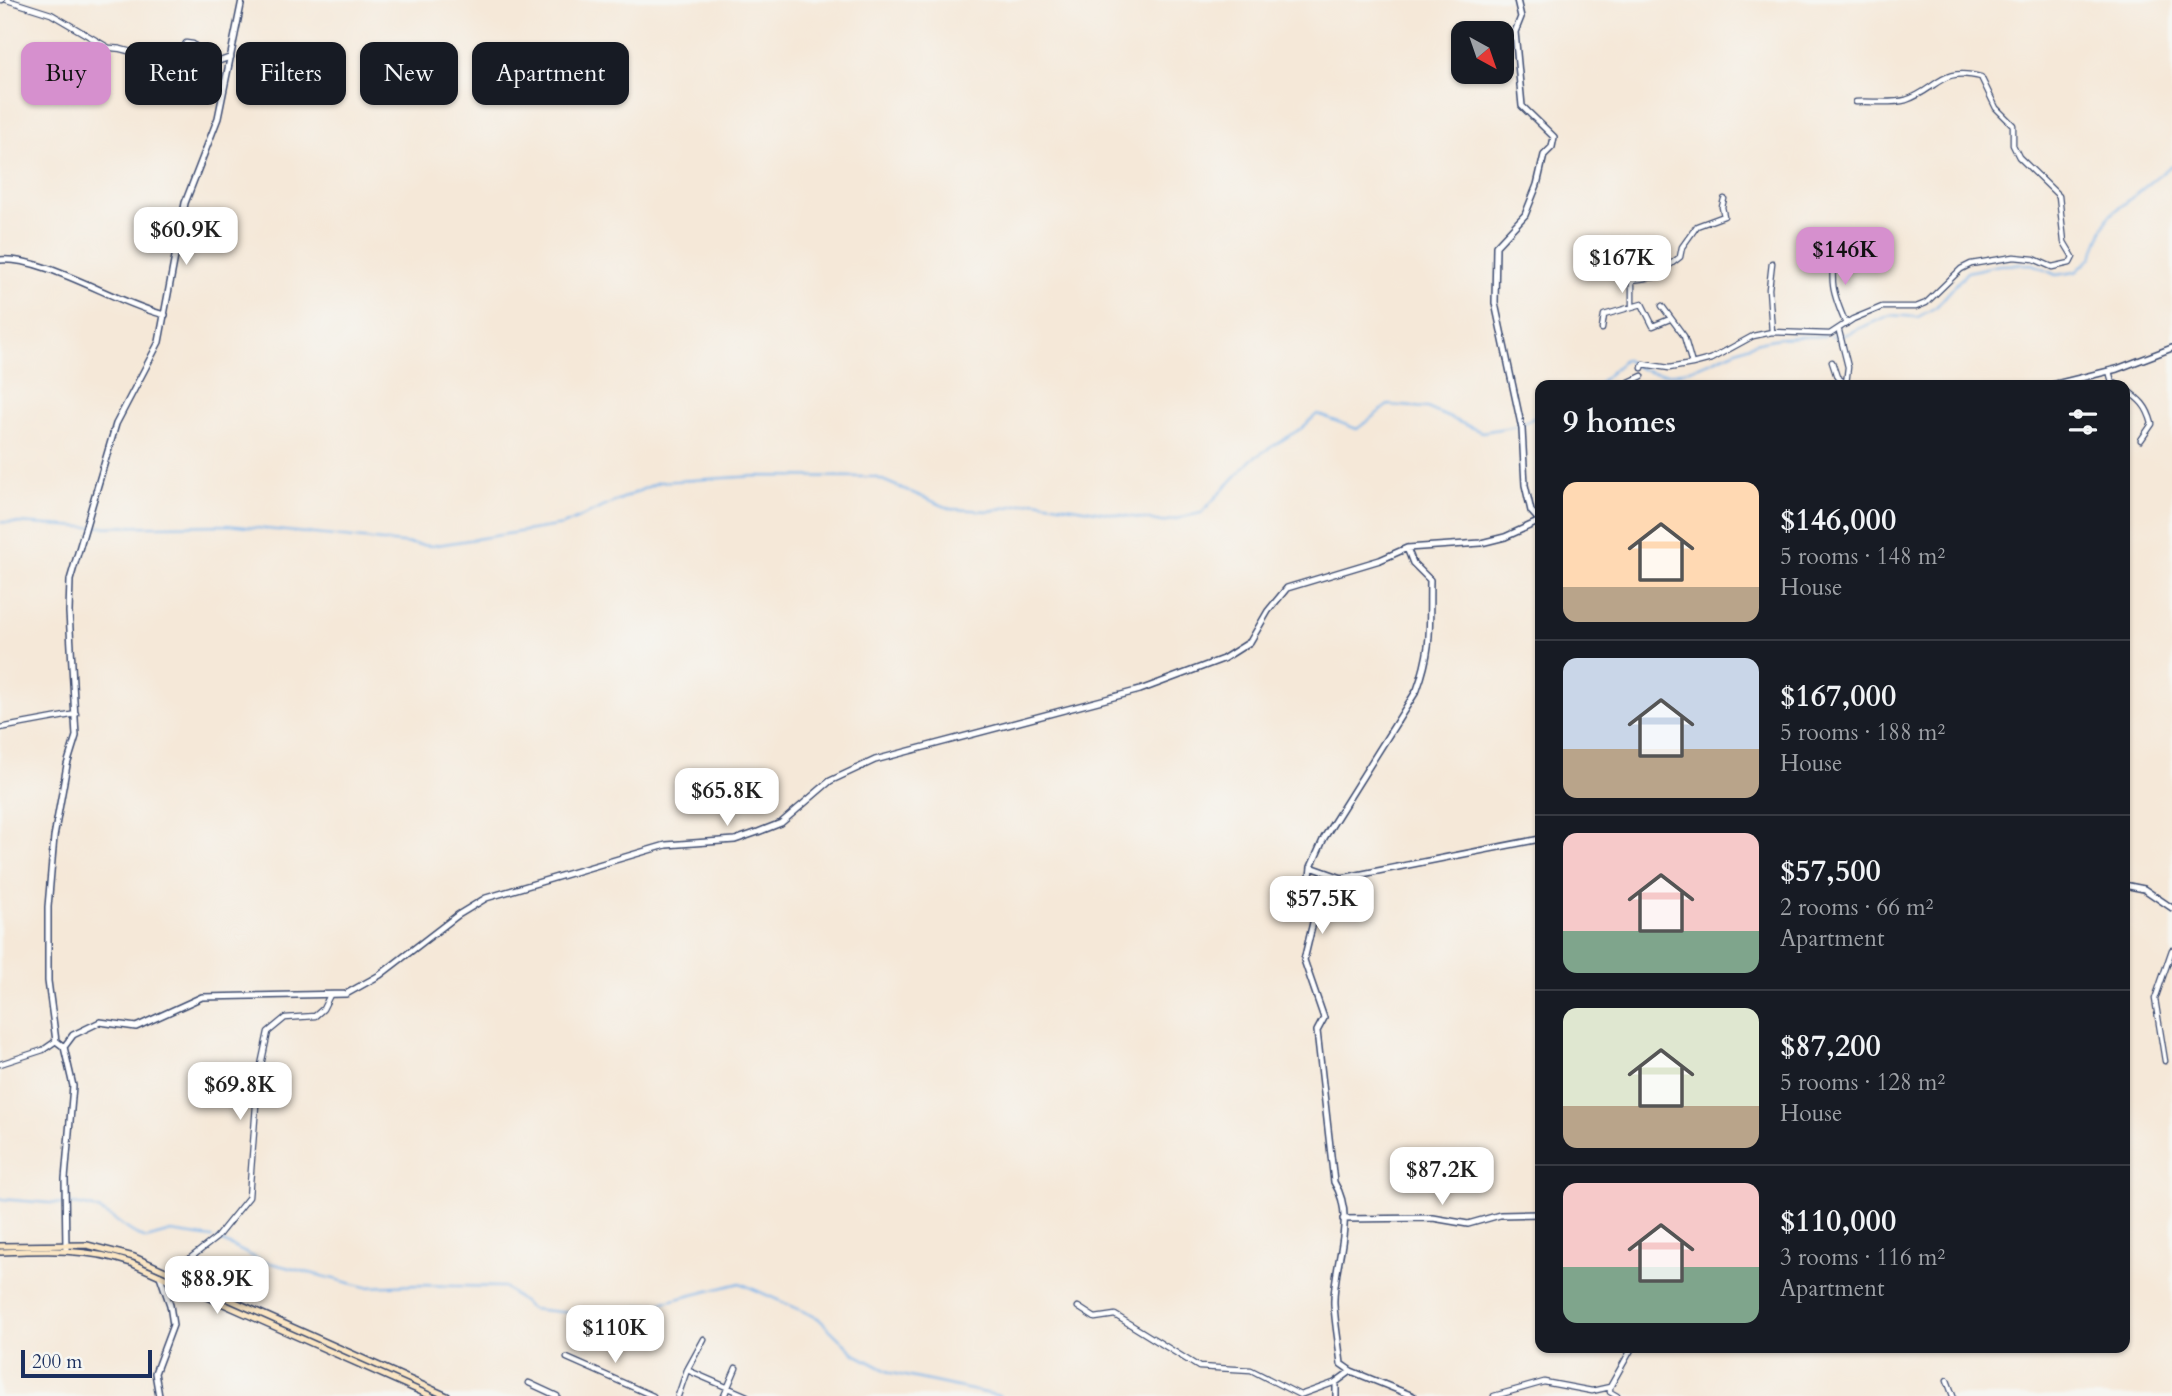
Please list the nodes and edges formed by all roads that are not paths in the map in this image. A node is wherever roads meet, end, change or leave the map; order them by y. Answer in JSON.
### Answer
{"nodes":[{"id":1,"x":3,"y":0,"type":"edge"},
{"id":2,"x":242,"y":0,"type":"edge"},
{"id":3,"x":1517,"y":0,"type":"edge"},
{"id":4,"x":231,"y":57,"type":"junction"},
{"id":5,"x":1856,"y":102,"type":"dead end"},
{"id":6,"x":1724,"y":199,"type":"dead end"},
{"id":7,"x":1848,"y":243,"type":"dead end"},
{"id":8,"x":0,"y":260,"type":"edge"},
{"id":9,"x":1772,"y":263,"type":"dead end"},
{"id":10,"x":1632,"y":306,"type":"junction"},
{"id":11,"x":1662,"y":306,"type":"dead end"},
{"id":12,"x":165,"y":315,"type":"junction"},
{"id":13,"x":1670,"y":319,"type":"junction"},
{"id":14,"x":1846,"y":324,"type":"junction"},
{"id":15,"x":1602,"y":329,"type":"dead end"},
{"id":16,"x":1772,"y":332,"type":"junction"},
{"id":17,"x":1840,"y":335,"type":"junction"},
{"id":18,"x":2172,"y":348,"type":"edge"},
{"id":19,"x":1832,"y":362,"type":"dead end"},
{"id":20,"x":1692,"y":364,"type":"junction"},
{"id":21,"x":1642,"y":369,"type":"dead end"},
{"id":22,"x":2109,"y":371,"type":"junction"},
{"id":23,"x":1642,"y":376,"type":"dead end"},
{"id":24,"x":1634,"y":380,"type":"edge"},
{"id":25,"x":1840,"y":380,"type":"edge"},
{"id":26,"x":1847,"y":380,"type":"edge"},
{"id":27,"x":2072,"y":380,"type":"edge"},
{"id":28,"x":2111,"y":380,"type":"edge"},
{"id":29,"x":2130,"y":392,"type":"edge"},
{"id":30,"x":2141,"y":440,"type":"dead end"},
{"id":31,"x":1535,"y":515,"type":"edge"},
{"id":32,"x":1535,"y":523,"type":"edge"},
{"id":33,"x":1407,"y":548,"type":"junction"},
{"id":34,"x":77,"y":714,"type":"junction"},
{"id":35,"x":0,"y":728,"type":"edge"},
{"id":36,"x":1535,"y":840,"type":"edge"},
{"id":37,"x":1311,"y":867,"type":"junction"},
{"id":38,"x":2130,"y":886,"type":"edge"},
{"id":39,"x":2172,"y":908,"type":"edge"},
{"id":40,"x":2172,"y":950,"type":"edge"},
{"id":41,"x":330,"y":995,"type":"junction"},
{"id":42,"x":56,"y":1041,"type":"junction"},
{"id":43,"x":64,"y":1047,"type":"junction"},
{"id":44,"x":2165,"y":1061,"type":"dead end"},
{"id":45,"x":0,"y":1064,"type":"edge"},
{"id":46,"x":1535,"y":1214,"type":"edge"},
{"id":47,"x":1343,"y":1219,"type":"junction"},
{"id":48,"x":0,"y":1246,"type":"edge"},
{"id":49,"x":66,"y":1246,"type":"junction"},
{"id":50,"x":0,"y":1252,"type":"edge"},
{"id":51,"x":161,"y":1273,"type":"junction"},
{"id":52,"x":170,"y":1273,"type":"junction"},
{"id":53,"x":1078,"y":1307,"type":"dead end"},
{"id":54,"x":704,"y":1339,"type":"dead end"},
{"id":55,"x":1629,"y":1353,"type":"edge"},
{"id":56,"x":567,"y":1358,"type":"dead end"},
{"id":57,"x":736,"y":1367,"type":"dead end"},
{"id":58,"x":687,"y":1370,"type":"junction"},
{"id":59,"x":1351,"y":1371,"type":"junction"},
{"id":60,"x":1947,"y":1380,"type":"dead end"},
{"id":61,"x":1336,"y":1382,"type":"junction"},
{"id":62,"x":529,"y":1383,"type":"dead end"},
{"id":63,"x":1610,"y":1387,"type":"junction"},
{"id":64,"x":728,"y":1388,"type":"junction"},
{"id":65,"x":433,"y":1394,"type":"edge"},
{"id":66,"x":159,"y":1396,"type":"edge"},
{"id":67,"x":447,"y":1396,"type":"edge"},
{"id":68,"x":557,"y":1396,"type":"edge"},
{"id":69,"x":653,"y":1396,"type":"edge"},
{"id":70,"x":678,"y":1396,"type":"edge"},
{"id":71,"x":724,"y":1396,"type":"edge"},
{"id":72,"x":747,"y":1396,"type":"edge"},
{"id":73,"x":1336,"y":1396,"type":"edge"},
{"id":74,"x":1413,"y":1396,"type":"edge"},
{"id":75,"x":1494,"y":1396,"type":"edge"},
{"id":76,"x":1617,"y":1396,"type":"edge"},
{"id":77,"x":1953,"y":1396,"type":"edge"}],
"edges":[{"from":1,"to":4,"type":"street"},
{"from":2,"to":4,"type":"street"},
{"from":3,"to":31,"type":"street"},
{"from":4,"to":12,"type":"street"},
{"from":5,"to":14,"type":"street"},
{"from":6,"to":10,"type":"street"},
{"from":7,"to":14,"type":"street"},
{"from":8,"to":12,"type":"street"},
{"from":9,"to":16,"type":"street"},
{"from":10,"to":13,"type":"street"},
{"from":10,"to":15,"type":"street"},
{"from":11,"to":13,"type":"street"},
{"from":12,"to":34,"type":"street"},
{"from":13,"to":20,"type":"street"},
{"from":14,"to":17,"type":"street"},
{"from":16,"to":17,"type":"street"},
{"from":16,"to":20,"type":"street"},
{"from":17,"to":26,"type":"street"},
{"from":18,"to":22,"type":"street"},
{"from":19,"to":25,"type":"street"},
{"from":20,"to":21,"type":"street"},
{"from":22,"to":27,"type":"street"},
{"from":22,"to":28,"type":"street"},
{"from":23,"to":24,"type":"street"},
{"from":29,"to":30,"type":"street"},
{"from":32,"to":33,"type":"street"},
{"from":33,"to":37,"type":"street"},
{"from":33,"to":41,"type":"street"},
{"from":34,"to":35,"type":"street"},
{"from":34,"to":42,"type":"street"},
{"from":36,"to":37,"type":"street"},
{"from":37,"to":47,"type":"street"},
{"from":38,"to":39,"type":"street"},
{"from":40,"to":44,"type":"street"},
{"from":41,"to":43,"type":"street"},
{"from":41,"to":52,"type":"street"},
{"from":42,"to":43,"type":"street"},
{"from":42,"to":45,"type":"street"},
{"from":43,"to":49,"type":"street"},
{"from":46,"to":47,"type":"street"},
{"from":47,"to":59,"type":"street"},
{"from":48,"to":49,"type":"main road"},
{"from":49,"to":50,"type":"main road"},
{"from":49,"to":51,"type":"main road"},
{"from":51,"to":52,"type":"main road"},
{"from":51,"to":65,"type":"main road"},
{"from":51,"to":66,"type":"street"},
{"from":52,"to":65,"type":"main road"},
{"from":53,"to":61,"type":"street"},
{"from":54,"to":58,"type":"street"},
{"from":55,"to":63,"type":"street"},
{"from":56,"to":69,"type":"street"},
{"from":57,"to":64,"type":"street"},
{"from":58,"to":64,"type":"street"},
{"from":58,"to":70,"type":"street"},
{"from":59,"to":61,"type":"street"},
{"from":59,"to":74,"type":"street"},
{"from":60,"to":77,"type":"street"},
{"from":61,"to":73,"type":"street"},
{"from":62,"to":68,"type":"street"},
{"from":63,"to":75,"type":"street"},
{"from":63,"to":76,"type":"street"},
{"from":64,"to":71,"type":"street"},
{"from":64,"to":72,"type":"street"},
{"from":65,"to":67,"type":"main road"}]}
